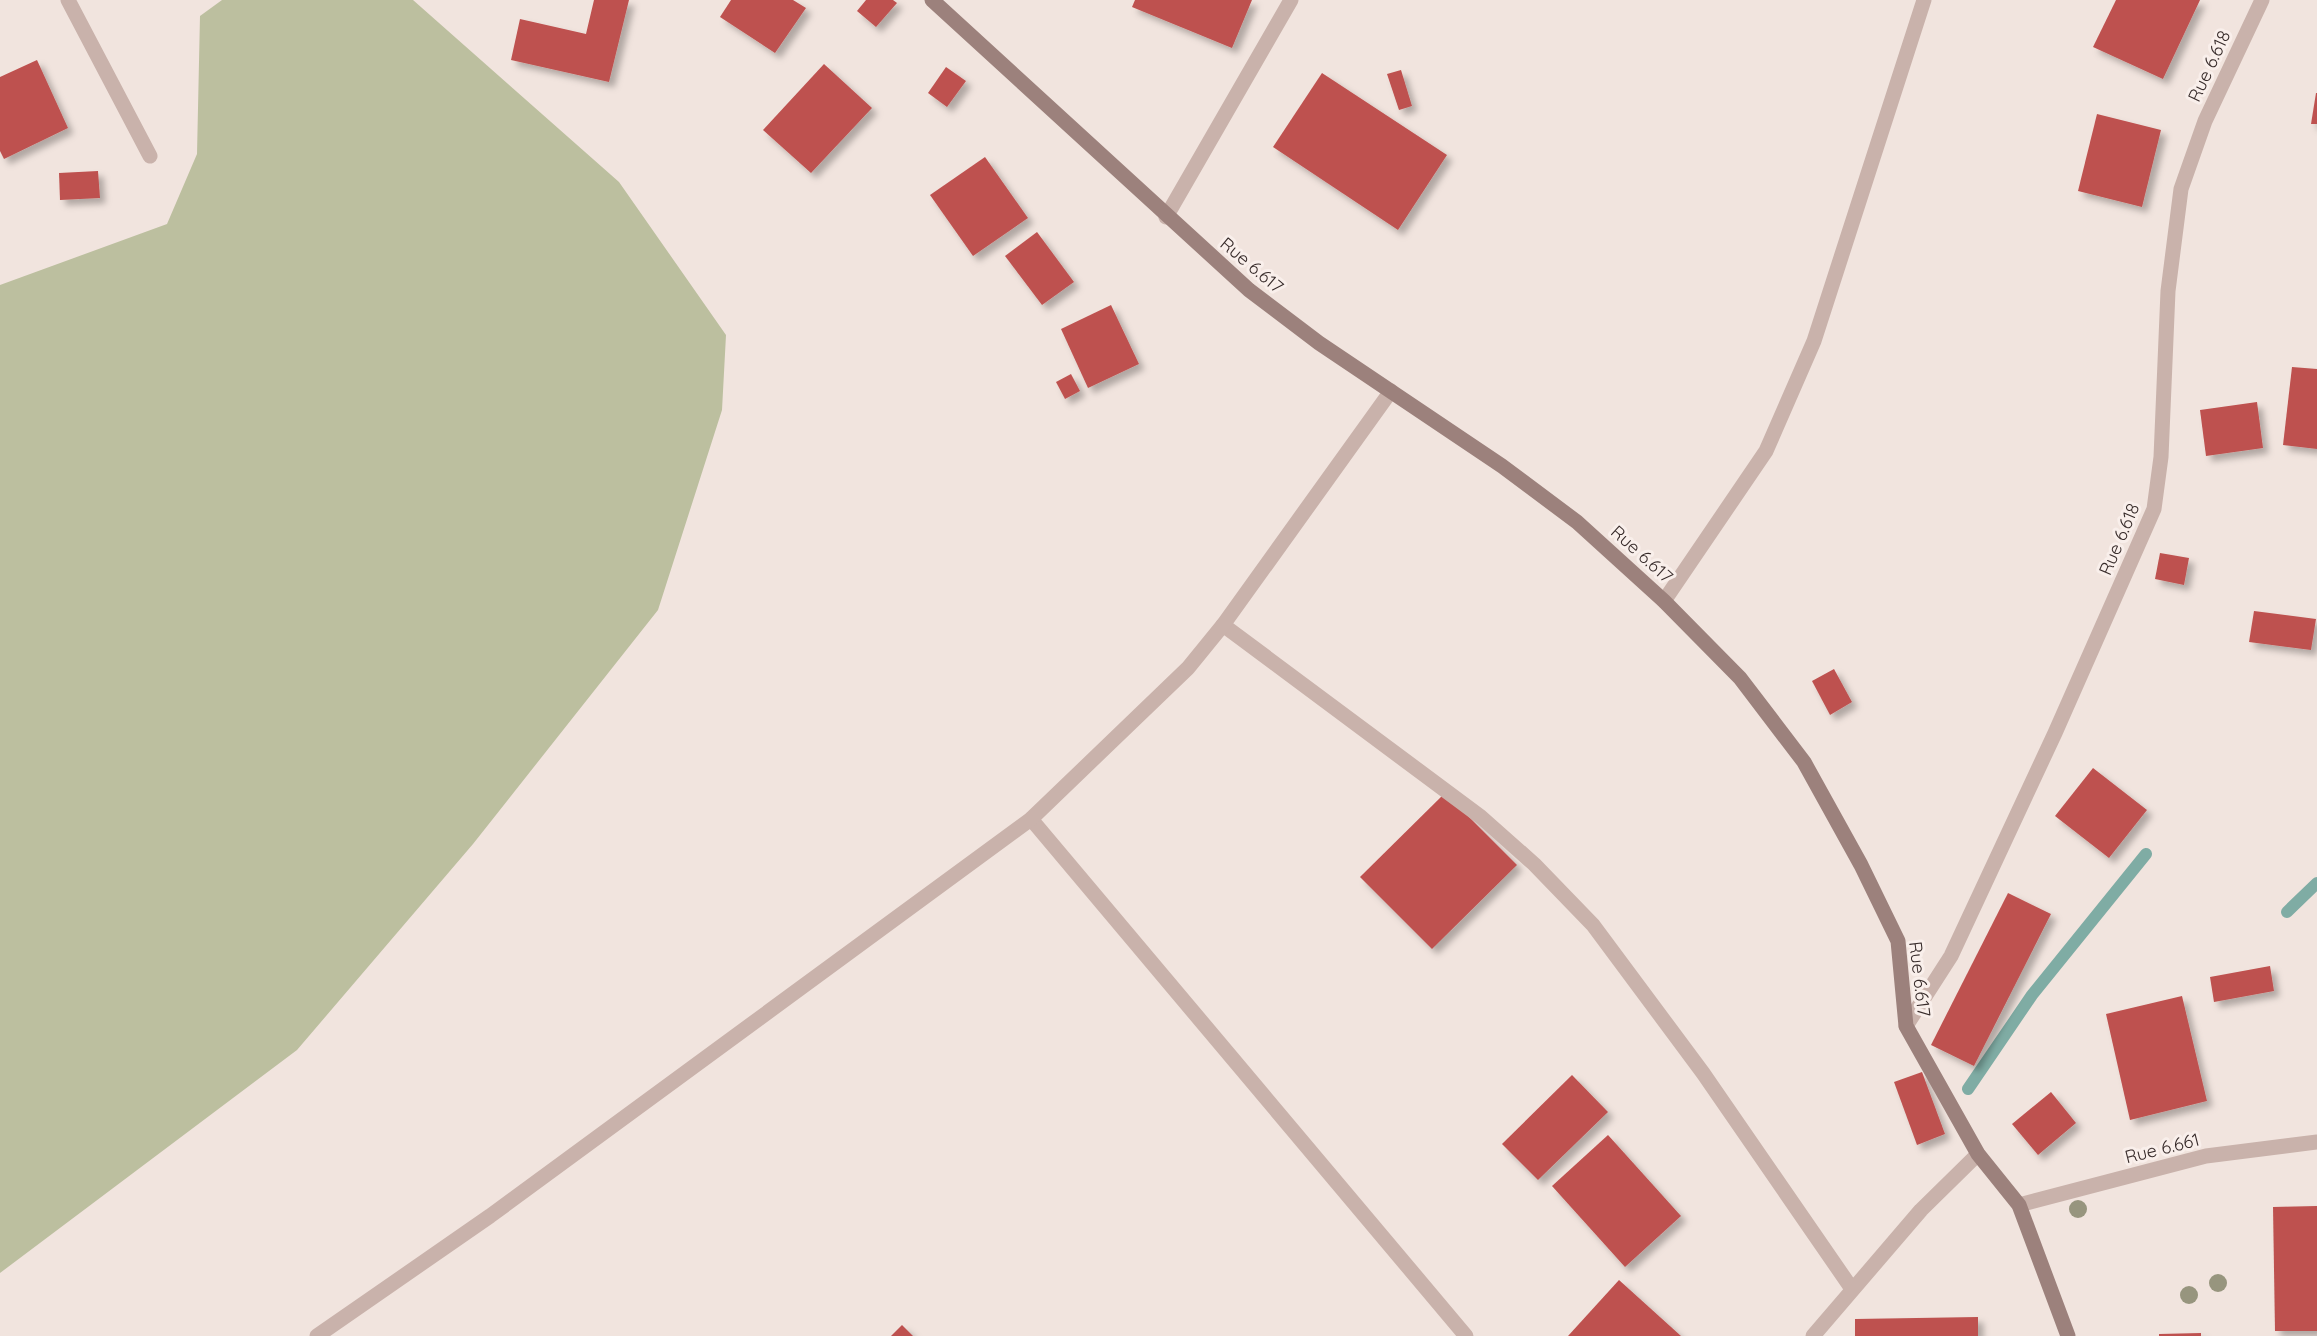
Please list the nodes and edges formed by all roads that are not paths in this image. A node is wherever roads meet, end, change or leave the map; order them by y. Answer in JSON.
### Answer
{"nodes":[{"id":1,"x":68,"y":0,"type":"edge"},
{"id":2,"x":932,"y":0,"type":"edge"},
{"id":3,"x":1291,"y":0,"type":"edge"},
{"id":4,"x":1924,"y":0,"type":"edge"},
{"id":5,"x":2262,"y":0,"type":"edge"},
{"id":6,"x":150,"y":156,"type":"dead end"},
{"id":7,"x":1166,"y":217,"type":"junction"},
{"id":8,"x":1390,"y":391,"type":"junction"},
{"id":9,"x":1664,"y":601,"type":"junction"},
{"id":10,"x":1222,"y":625,"type":"junction"},
{"id":11,"x":1031,"y":819,"type":"junction"},
{"id":12,"x":1906,"y":1026,"type":"junction"},
{"id":13,"x":2317,"y":1143,"type":"edge"},
{"id":14,"x":1978,"y":1154,"type":"junction"},
{"id":15,"x":2019,"y":1205,"type":"junction"},
{"id":16,"x":1852,"y":1289,"type":"junction"},
{"id":17,"x":317,"y":1336,"type":"edge"},
{"id":18,"x":1466,"y":1336,"type":"edge"},
{"id":19,"x":1813,"y":1336,"type":"edge"},
{"id":20,"x":2068,"y":1336,"type":"edge"}],
"edges":[{"from":1,"to":6,"type":"street"},
{"from":2,"to":7,"type":"street","name":"Rue 6.617"},
{"from":3,"to":7,"type":"street"},
{"from":4,"to":9,"type":"street"},
{"from":5,"to":12,"type":"street","name":"Rue 6.618"},
{"from":7,"to":8,"type":"street","name":"Rue 6.617"},
{"from":8,"to":9,"type":"street","name":"Rue 6.617"},
{"from":8,"to":10,"type":"street"},
{"from":9,"to":12,"type":"street","name":"Rue 6.617"},
{"from":10,"to":11,"type":"street"},
{"from":10,"to":16,"type":"street"},
{"from":11,"to":17,"type":"street"},
{"from":11,"to":18,"type":"street"},
{"from":12,"to":14,"type":"street","name":"Rue 6.617"},
{"from":13,"to":15,"type":"street","name":"Rue 6.661"},
{"from":14,"to":15,"type":"street","name":"Rue 6.617"},
{"from":14,"to":16,"type":"street"},
{"from":15,"to":20,"type":"street","name":"Rue 6.617"},
{"from":16,"to":19,"type":"street"}]}
